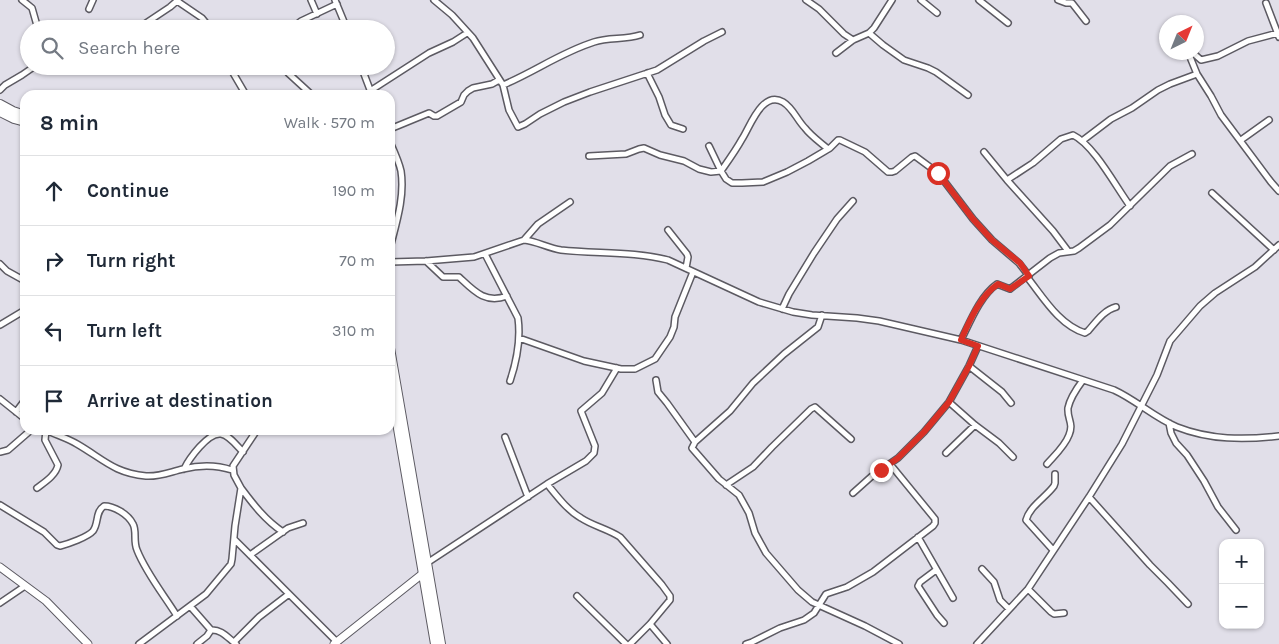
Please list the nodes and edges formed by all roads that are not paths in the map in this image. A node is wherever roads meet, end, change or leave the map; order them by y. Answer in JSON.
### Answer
{"nodes":[{"id":1,"x":22,"y":0,"type":"edge"},
{"id":2,"x":93,"y":0,"type":"edge"},
{"id":3,"x":311,"y":0,"type":"edge"},
{"id":4,"x":434,"y":0,"type":"edge"},
{"id":5,"x":806,"y":0,"type":"edge"},
{"id":6,"x":892,"y":0,"type":"edge"},
{"id":7,"x":922,"y":0,"type":"edge"},
{"id":8,"x":979,"y":0,"type":"edge"},
{"id":9,"x":1058,"y":0,"type":"edge"},
{"id":10,"x":177,"y":1,"type":"edge"},
{"id":11,"x":336,"y":2,"type":"edge"},
{"id":12,"x":1266,"y":3,"type":"dead end"},
{"id":13,"x":89,"y":9,"type":"dead end"},
{"id":14,"x":937,"y":13,"type":"dead end"},
{"id":15,"x":316,"y":14,"type":"junction"},
{"id":16,"x":35,"y":20,"type":"edge"},
{"id":17,"x":150,"y":20,"type":"edge"},
{"id":18,"x":204,"y":20,"type":"edge"},
{"id":19,"x":303,"y":20,"type":"edge"},
{"id":20,"x":343,"y":20,"type":"edge"},
{"id":21,"x":1086,"y":21,"type":"dead end"},
{"id":22,"x":1008,"y":23,"type":"dead end"},
{"id":23,"x":722,"y":32,"type":"dead end"},
{"id":24,"x":467,"y":33,"type":"junction"},
{"id":25,"x":869,"y":33,"type":"junction"},
{"id":26,"x":640,"y":35,"type":"dead end"},
{"id":27,"x":1278,"y":35,"type":"edge"},
{"id":28,"x":853,"y":40,"type":"junction"},
{"id":29,"x":836,"y":53,"type":"dead end"},
{"id":30,"x":1204,"y":59,"type":"edge"},
{"id":31,"x":1193,"y":60,"type":"edge"},
{"id":32,"x":647,"y":73,"type":"junction"},
{"id":33,"x":1197,"y":74,"type":"junction"},
{"id":34,"x":22,"y":75,"type":"edge"},
{"id":35,"x":234,"y":75,"type":"edge"},
{"id":36,"x":291,"y":75,"type":"edge"},
{"id":37,"x":364,"y":75,"type":"edge"},
{"id":38,"x":499,"y":80,"type":"junction"},
{"id":39,"x":503,"y":85,"type":"junction"},
{"id":40,"x":0,"y":90,"type":"edge"},
{"id":41,"x":243,"y":90,"type":"edge"},
{"id":42,"x":307,"y":90,"type":"edge"},
{"id":43,"x":370,"y":90,"type":"edge"},
{"id":44,"x":375,"y":90,"type":"edge"},
{"id":45,"x":968,"y":96,"type":"dead end"},
{"id":46,"x":0,"y":104,"type":"edge"},
{"id":47,"x":0,"y":112,"type":"edge"},
{"id":48,"x":20,"y":113,"type":"edge"},
{"id":49,"x":1269,"y":120,"type":"dead end"},
{"id":50,"x":20,"y":121,"type":"edge"},
{"id":51,"x":395,"y":127,"type":"edge"},
{"id":52,"x":683,"y":130,"type":"dead end"},
{"id":53,"x":1241,"y":140,"type":"junction"},
{"id":54,"x":1082,"y":141,"type":"junction"},
{"id":55,"x":709,"y":146,"type":"dead end"},
{"id":56,"x":828,"y":149,"type":"junction"},
{"id":57,"x":984,"y":152,"type":"dead end"},
{"id":58,"x":1192,"y":154,"type":"dead end"},
{"id":59,"x":395,"y":155,"type":"edge"},
{"id":60,"x":589,"y":156,"type":"dead end"},
{"id":61,"x":721,"y":171,"type":"junction"},
{"id":62,"x":1007,"y":180,"type":"junction"},
{"id":63,"x":1279,"y":191,"type":"edge"},
{"id":64,"x":1212,"y":193,"type":"dead end"},
{"id":65,"x":570,"y":202,"type":"dead end"},
{"id":66,"x":853,"y":202,"type":"dead end"},
{"id":67,"x":1130,"y":206,"type":"junction"},
{"id":68,"x":395,"y":228,"type":"edge"},
{"id":69,"x":668,"y":230,"type":"dead end"},
{"id":70,"x":524,"y":240,"type":"junction"},
{"id":71,"x":1279,"y":245,"type":"edge"},
{"id":72,"x":1274,"y":250,"type":"junction"},
{"id":73,"x":1068,"y":251,"type":"junction"},
{"id":74,"x":485,"y":254,"type":"junction"},
{"id":75,"x":395,"y":262,"type":"edge"},
{"id":76,"x":426,"y":262,"type":"junction"},
{"id":77,"x":0,"y":264,"type":"edge"},
{"id":78,"x":686,"y":268,"type":"junction"},
{"id":79,"x":694,"y":272,"type":"junction"},
{"id":80,"x":1028,"y":276,"type":"junction"},
{"id":81,"x":20,"y":279,"type":"edge"},
{"id":82,"x":507,"y":296,"type":"junction"},
{"id":83,"x":1116,"y":307,"type":"dead end"},
{"id":84,"x":782,"y":309,"type":"junction"},
{"id":85,"x":20,"y":313,"type":"edge"},
{"id":86,"x":822,"y":316,"type":"junction"},
{"id":87,"x":0,"y":325,"type":"edge"},
{"id":88,"x":519,"y":338,"type":"junction"},
{"id":89,"x":961,"y":340,"type":"junction"},
{"id":90,"x":978,"y":346,"type":"junction"},
{"id":91,"x":969,"y":366,"type":"junction"},
{"id":92,"x":616,"y":368,"type":"junction"},
{"id":93,"x":656,"y":380,"type":"dead end"},
{"id":94,"x":1082,"y":380,"type":"junction"},
{"id":95,"x":510,"y":381,"type":"dead end"},
{"id":96,"x":395,"y":387,"type":"edge"},
{"id":97,"x":0,"y":399,"type":"edge"},
{"id":98,"x":949,"y":402,"type":"junction"},
{"id":99,"x":1011,"y":402,"type":"dead end"},
{"id":100,"x":1141,"y":406,"type":"junction"},
{"id":101,"x":20,"y":407,"type":"edge"},
{"id":102,"x":395,"y":410,"type":"edge"},
{"id":103,"x":16,"y":412,"type":"junction"},
{"id":104,"x":20,"y":415,"type":"edge"},
{"id":105,"x":1169,"y":422,"type":"junction"},
{"id":106,"x":975,"y":425,"type":"junction"},
{"id":107,"x":25,"y":435,"type":"edge"},
{"id":108,"x":46,"y":435,"type":"edge"},
{"id":109,"x":57,"y":435,"type":"edge"},
{"id":110,"x":215,"y":435,"type":"edge"},
{"id":111,"x":224,"y":435,"type":"edge"},
{"id":112,"x":254,"y":435,"type":"edge"},
{"id":113,"x":1279,"y":436,"type":"edge"},
{"id":114,"x":505,"y":437,"type":"dead end"},
{"id":115,"x":851,"y":439,"type":"dead end"},
{"id":116,"x":695,"y":442,"type":"junction"},
{"id":117,"x":0,"y":452,"type":"edge"},
{"id":118,"x":243,"y":452,"type":"junction"},
{"id":119,"x":946,"y":453,"type":"dead end"},
{"id":120,"x":1013,"y":457,"type":"dead end"},
{"id":121,"x":890,"y":464,"type":"junction"},
{"id":122,"x":1047,"y":464,"type":"dead end"},
{"id":123,"x":184,"y":469,"type":"junction"},
{"id":124,"x":232,"y":470,"type":"junction"},
{"id":125,"x":1055,"y":474,"type":"dead end"},
{"id":126,"x":547,"y":484,"type":"junction"},
{"id":127,"x":726,"y":485,"type":"junction"},
{"id":128,"x":36,"y":488,"type":"dead end"},
{"id":129,"x":241,"y":488,"type":"junction"},
{"id":130,"x":853,"y":493,"type":"dead end"},
{"id":131,"x":528,"y":497,"type":"junction"},
{"id":132,"x":1090,"y":497,"type":"junction"},
{"id":133,"x":0,"y":505,"type":"edge"},
{"id":134,"x":303,"y":523,"type":"dead end"},
{"id":135,"x":1236,"y":530,"type":"dead end"},
{"id":136,"x":283,"y":532,"type":"junction"},
{"id":137,"x":918,"y":537,"type":"junction"},
{"id":138,"x":234,"y":539,"type":"junction"},
{"id":139,"x":1053,"y":550,"type":"junction"},
{"id":140,"x":250,"y":555,"type":"junction"},
{"id":141,"x":0,"y":567,"type":"edge"},
{"id":142,"x":982,"y":568,"type":"dead end"},
{"id":143,"x":426,"y":569,"type":"junction"},
{"id":144,"x":936,"y":570,"type":"junction"},
{"id":145,"x":25,"y":586,"type":"junction"},
{"id":146,"x":1028,"y":589,"type":"junction"},
{"id":147,"x":289,"y":594,"type":"junction"},
{"id":148,"x":578,"y":596,"type":"dead end"},
{"id":149,"x":953,"y":598,"type":"dead end"},
{"id":150,"x":0,"y":603,"type":"edge"},
{"id":151,"x":1188,"y":604,"type":"dead end"},
{"id":152,"x":818,"y":605,"type":"junction"},
{"id":153,"x":190,"y":606,"type":"junction"},
{"id":154,"x":1009,"y":609,"type":"junction"},
{"id":155,"x":1064,"y":614,"type":"dead end"},
{"id":156,"x":177,"y":616,"type":"junction"},
{"id":157,"x":944,"y":623,"type":"dead end"},
{"id":158,"x":650,"y":624,"type":"junction"},
{"id":159,"x":211,"y":630,"type":"junction"},
{"id":160,"x":147,"y":638,"type":"junction"},
{"id":161,"x":235,"y":643,"type":"edge"},
{"id":162,"x":336,"y":643,"type":"edge"},
{"id":163,"x":753,"y":643,"type":"edge"},
{"id":164,"x":88,"y":644,"type":"edge"},
{"id":165,"x":139,"y":644,"type":"edge"},
{"id":166,"x":152,"y":644,"type":"edge"},
{"id":167,"x":197,"y":644,"type":"edge"},
{"id":168,"x":436,"y":644,"type":"edge"},
{"id":169,"x":442,"y":644,"type":"edge"},
{"id":170,"x":626,"y":644,"type":"edge"},
{"id":171,"x":630,"y":644,"type":"edge"},
{"id":172,"x":667,"y":644,"type":"edge"},
{"id":173,"x":746,"y":644,"type":"edge"},
{"id":174,"x":899,"y":644,"type":"edge"},
{"id":175,"x":977,"y":644,"type":"edge"}],
"edges":[{"from":1,"to":16,"type":"street"},
{"from":2,"to":13,"type":"street"},
{"from":3,"to":15,"type":"street"},
{"from":4,"to":24,"type":"street"},
{"from":5,"to":28,"type":"street"},
{"from":6,"to":25,"type":"street"},
{"from":7,"to":14,"type":"street"},
{"from":8,"to":22,"type":"street"},
{"from":9,"to":21,"type":"street"},
{"from":10,"to":17,"type":"street"},
{"from":10,"to":18,"type":"street"},
{"from":11,"to":15,"type":"street"},
{"from":11,"to":20,"type":"street"},
{"from":12,"to":27,"type":"street"},
{"from":15,"to":19,"type":"street"},
{"from":23,"to":32,"type":"street"},
{"from":24,"to":38,"type":"street"},
{"from":24,"to":44,"type":"street"},
{"from":25,"to":28,"type":"street"},
{"from":25,"to":45,"type":"street"},
{"from":26,"to":39,"type":"street"},
{"from":27,"to":30,"type":"street"},
{"from":28,"to":29,"type":"street"},
{"from":31,"to":33,"type":"street"},
{"from":32,"to":39,"type":"street"},
{"from":32,"to":52,"type":"street"},
{"from":33,"to":53,"type":"street"},
{"from":33,"to":54,"type":"street"},
{"from":34,"to":40,"type":"street"},
{"from":35,"to":41,"type":"street"},
{"from":36,"to":42,"type":"street"},
{"from":37,"to":43,"type":"street"},
{"from":38,"to":39,"type":"street"},
{"from":38,"to":51,"type":"street"},
{"from":46,"to":48,"type":"main road"},
{"from":47,"to":50,"type":"main road"},
{"from":49,"to":53,"type":"street"},
{"from":53,"to":63,"type":"street"},
{"from":54,"to":62,"type":"street"},
{"from":54,"to":67,"type":"street"},
{"from":55,"to":61,"type":"street"},
{"from":56,"to":61,"type":"street"},
{"from":56,"to":61,"type":"street"},
{"from":56,"to":80,"type":"street"},
{"from":57,"to":62,"type":"street"},
{"from":58,"to":67,"type":"street"},
{"from":59,"to":68,"type":"street"},
{"from":60,"to":61,"type":"street"},
{"from":62,"to":73,"type":"street"},
{"from":64,"to":72,"type":"street"},
{"from":65,"to":70,"type":"street"},
{"from":66,"to":84,"type":"street"},
{"from":67,"to":73,"type":"street"},
{"from":69,"to":78,"type":"street"},
{"from":70,"to":74,"type":"street"},
{"from":70,"to":78,"type":"street"},
{"from":71,"to":72,"type":"street"},
{"from":72,"to":100,"type":"street"},
{"from":73,"to":80,"type":"street"},
{"from":74,"to":76,"type":"street"},
{"from":74,"to":82,"type":"street"},
{"from":75,"to":76,"type":"street"},
{"from":76,"to":82,"type":"street"},
{"from":77,"to":81,"type":"street"},
{"from":78,"to":79,"type":"street"},
{"from":79,"to":84,"type":"street"},
{"from":79,"to":92,"type":"street"},
{"from":80,"to":83,"type":"street"},
{"from":80,"to":89,"type":"street"},
{"from":82,"to":88,"type":"street"},
{"from":84,"to":86,"type":"street"},
{"from":85,"to":87,"type":"street"},
{"from":86,"to":89,"type":"street"},
{"from":86,"to":116,"type":"street"},
{"from":88,"to":92,"type":"street"},
{"from":88,"to":95,"type":"street"},
{"from":89,"to":90,"type":"street"},
{"from":90,"to":91,"type":"street"},
{"from":90,"to":94,"type":"street"},
{"from":91,"to":98,"type":"street"},
{"from":91,"to":99,"type":"street"},
{"from":92,"to":126,"type":"street"},
{"from":93,"to":116,"type":"street"},
{"from":94,"to":100,"type":"street"},
{"from":94,"to":122,"type":"street"},
{"from":96,"to":143,"type":"main road"},
{"from":97,"to":103,"type":"street"},
{"from":98,"to":106,"type":"street"},
{"from":98,"to":121,"type":"street"},
{"from":100,"to":105,"type":"street"},
{"from":100,"to":132,"type":"street"},
{"from":101,"to":103,"type":"street"},
{"from":102,"to":143,"type":"main road"},
{"from":103,"to":104,"type":"street"},
{"from":105,"to":113,"type":"street"},
{"from":105,"to":135,"type":"street"},
{"from":106,"to":119,"type":"street"},
{"from":106,"to":120,"type":"street"},
{"from":107,"to":117,"type":"street"},
{"from":108,"to":128,"type":"street"},
{"from":109,"to":123,"type":"street"},
{"from":110,"to":123,"type":"street"},
{"from":111,"to":118,"type":"street"},
{"from":112,"to":118,"type":"street"},
{"from":114,"to":131,"type":"street"},
{"from":115,"to":127,"type":"street"},
{"from":116,"to":127,"type":"street"},
{"from":118,"to":124,"type":"street"},
{"from":121,"to":130,"type":"street"},
{"from":121,"to":137,"type":"street"},
{"from":123,"to":124,"type":"street"},
{"from":124,"to":129,"type":"street"},
{"from":125,"to":139,"type":"street"},
{"from":126,"to":131,"type":"street"},
{"from":126,"to":158,"type":"street"},
{"from":127,"to":152,"type":"street"},
{"from":129,"to":136,"type":"street"},
{"from":129,"to":138,"type":"street"},
{"from":131,"to":143,"type":"street"},
{"from":132,"to":139,"type":"street"},
{"from":132,"to":151,"type":"street"},
{"from":133,"to":156,"type":"street"},
{"from":134,"to":136,"type":"street"},
{"from":136,"to":140,"type":"street"},
{"from":137,"to":144,"type":"street"},
{"from":137,"to":152,"type":"street"},
{"from":138,"to":140,"type":"street"},
{"from":138,"to":153,"type":"street"},
{"from":139,"to":146,"type":"street"},
{"from":140,"to":147,"type":"street"},
{"from":141,"to":145,"type":"street"},
{"from":142,"to":154,"type":"street"},
{"from":143,"to":162,"type":"street"},
{"from":143,"to":168,"type":"main road"},
{"from":143,"to":169,"type":"main road"},
{"from":144,"to":149,"type":"street"},
{"from":144,"to":157,"type":"street"},
{"from":145,"to":150,"type":"street"},
{"from":145,"to":164,"type":"street"},
{"from":146,"to":154,"type":"street"},
{"from":146,"to":155,"type":"street"},
{"from":147,"to":161,"type":"street"},
{"from":147,"to":162,"type":"street"},
{"from":148,"to":170,"type":"street"},
{"from":152,"to":163,"type":"street"},
{"from":152,"to":174,"type":"street"},
{"from":153,"to":156,"type":"street"},
{"from":153,"to":159,"type":"street"},
{"from":154,"to":175,"type":"street"},
{"from":156,"to":160,"type":"street"},
{"from":158,"to":171,"type":"street"},
{"from":158,"to":172,"type":"street"},
{"from":159,"to":161,"type":"street"},
{"from":159,"to":167,"type":"street"},
{"from":160,"to":165,"type":"street"},
{"from":160,"to":166,"type":"street"},
{"from":163,"to":173,"type":"street"}]}
